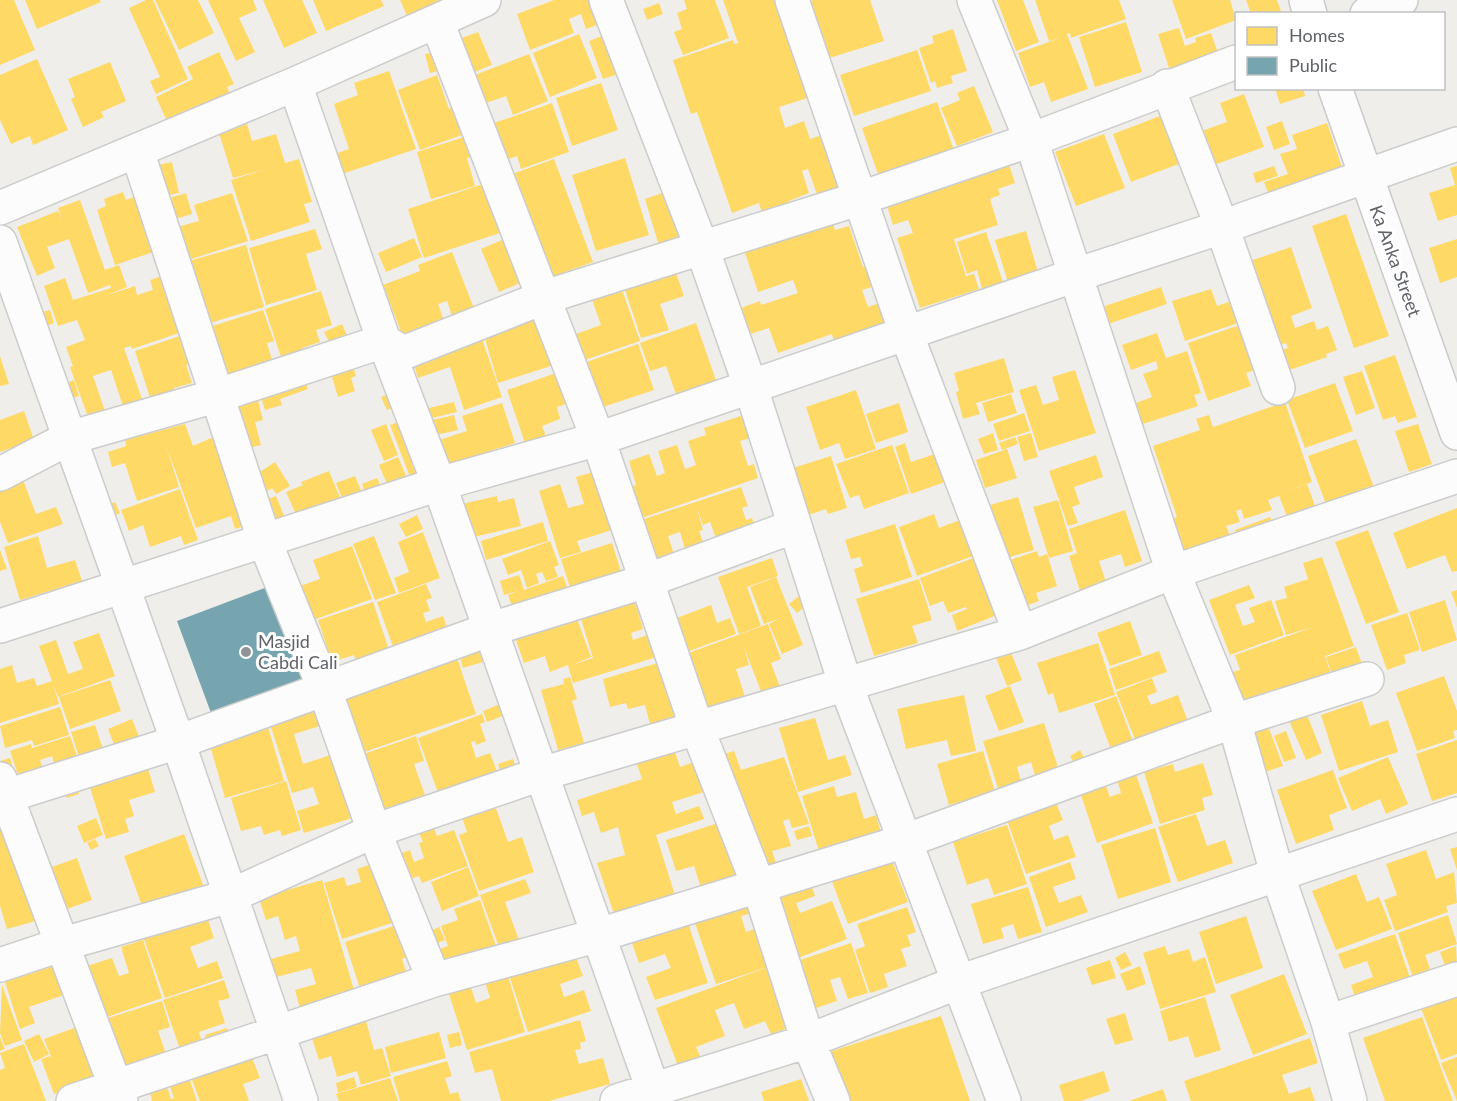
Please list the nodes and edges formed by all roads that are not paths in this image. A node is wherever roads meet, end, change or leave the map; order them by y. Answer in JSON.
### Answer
{"nodes":[{"id":1,"x":484,"y":0,"type":"edge"},
{"id":2,"x":606,"y":0,"type":"edge"},
{"id":3,"x":792,"y":0,"type":"edge"},
{"id":4,"x":974,"y":0,"type":"edge"},
{"id":5,"x":1401,"y":0,"type":"edge"},
{"id":6,"x":1372,"y":12,"type":"edge"},
{"id":7,"x":437,"y":22,"type":"junction"},
{"id":8,"x":1235,"y":62,"type":"edge"},
{"id":9,"x":295,"y":84,"type":"junction"},
{"id":10,"x":1167,"y":86,"type":"junction"},
{"id":11,"x":1336,"y":90,"type":"edge"},
{"id":12,"x":1030,"y":140,"type":"junction"},
{"id":13,"x":1457,"y":144,"type":"edge"},
{"id":14,"x":138,"y":151,"type":"junction"},
{"id":15,"x":1364,"y":175,"type":"junction"},
{"id":16,"x":861,"y":198,"type":"junction"},
{"id":17,"x":0,"y":208,"type":"edge"},
{"id":18,"x":1222,"y":227,"type":"junction"},
{"id":19,"x":0,"y":242,"type":"edge"},
{"id":20,"x":702,"y":248,"type":"junction"},
{"id":21,"x":1073,"y":276,"type":"junction"},
{"id":22,"x":545,"y":297,"type":"junction"},
{"id":23,"x":906,"y":333,"type":"junction"},
{"id":24,"x":384,"y":341,"type":"junction"},
{"id":25,"x":751,"y":388,"type":"junction"},
{"id":26,"x":1278,"y":388,"type":"dead end"},
{"id":27,"x":219,"y":395,"type":"junction"},
{"id":28,"x":1457,"y":433,"type":"edge"},
{"id":29,"x":69,"y":438,"type":"junction"},
{"id":30,"x":598,"y":440,"type":"junction"},
{"id":31,"x":0,"y":474,"type":"edge"},
{"id":32,"x":1457,"y":476,"type":"edge"},
{"id":33,"x":439,"y":484,"type":"junction"},
{"id":34,"x":795,"y":526,"type":"junction"},
{"id":35,"x":265,"y":542,"type":"junction"},
{"id":36,"x":1173,"y":572,"type":"junction"},
{"id":37,"x":646,"y":581,"type":"junction"},
{"id":38,"x":123,"y":586,"type":"junction"},
{"id":39,"x":0,"y":626,"type":"edge"},
{"id":40,"x":488,"y":630,"type":"junction"},
{"id":41,"x":1020,"y":633,"type":"junction"},
{"id":42,"x":1367,"y":679,"type":"dead end"},
{"id":43,"x":845,"y":683,"type":"junction"},
{"id":44,"x":325,"y":690,"type":"junction"},
{"id":45,"x":1234,"y":721,"type":"junction"},
{"id":46,"x":697,"y":728,"type":"junction"},
{"id":47,"x":178,"y":742,"type":"junction"},
{"id":48,"x":541,"y":774,"type":"junction"},
{"id":49,"x":2,"y":791,"type":"edge"},
{"id":50,"x":1457,"y":814,"type":"edge"},
{"id":51,"x":374,"y":831,"type":"junction"},
{"id":52,"x":905,"y":841,"type":"junction"},
{"id":53,"x":1277,"y":873,"type":"junction"},
{"id":54,"x":759,"y":887,"type":"junction"},
{"id":55,"x":230,"y":896,"type":"junction"},
{"id":56,"x":599,"y":935,"type":"junction"},
{"id":57,"x":63,"y":944,"type":"junction"},
{"id":58,"x":0,"y":965,"type":"edge"},
{"id":59,"x":1457,"y":979,"type":"edge"},
{"id":60,"x":434,"y":980,"type":"junction"},
{"id":61,"x":959,"y":982,"type":"junction"},
{"id":62,"x":1328,"y":1022,"type":"junction"},
{"id":63,"x":278,"y":1032,"type":"junction"},
{"id":64,"x":808,"y":1041,"type":"junction"},
{"id":65,"x":119,"y":1094,"type":"edge"},
{"id":66,"x":655,"y":1095,"type":"edge"},
{"id":67,"x":73,"y":1101,"type":"edge"},
{"id":68,"x":302,"y":1101,"type":"edge"},
{"id":69,"x":617,"y":1101,"type":"edge"},
{"id":70,"x":833,"y":1101,"type":"edge"},
{"id":71,"x":1004,"y":1101,"type":"edge"},
{"id":72,"x":1350,"y":1101,"type":"edge"}],
"edges":[{"from":1,"to":7,"type":"street"},
{"from":2,"to":20,"type":"street"},
{"from":3,"to":16,"type":"street"},
{"from":4,"to":12,"type":"street"},
{"from":5,"to":6,"type":"street"},
{"from":7,"to":9,"type":"street"},
{"from":7,"to":22,"type":"street"},
{"from":8,"to":10,"type":"street"},
{"from":9,"to":14,"type":"street"},
{"from":9,"to":24,"type":"street"},
{"from":10,"to":12,"type":"street"},
{"from":10,"to":18,"type":"street"},
{"from":11,"to":15,"type":"street","name":"Ka Anka Street"},
{"from":12,"to":16,"type":"street"},
{"from":12,"to":21,"type":"street"},
{"from":13,"to":15,"type":"street"},
{"from":14,"to":17,"type":"street"},
{"from":14,"to":27,"type":"street"},
{"from":15,"to":18,"type":"street"},
{"from":15,"to":28,"type":"street","name":"Ka Anka Street"},
{"from":16,"to":20,"type":"street"},
{"from":16,"to":23,"type":"street"},
{"from":18,"to":21,"type":"street"},
{"from":18,"to":26,"type":"street"},
{"from":19,"to":29,"type":"street"},
{"from":20,"to":22,"type":"street"},
{"from":20,"to":25,"type":"street"},
{"from":21,"to":23,"type":"street"},
{"from":21,"to":36,"type":"street"},
{"from":22,"to":24,"type":"street"},
{"from":22,"to":30,"type":"street"},
{"from":23,"to":25,"type":"street"},
{"from":23,"to":41,"type":"street"},
{"from":24,"to":27,"type":"street"},
{"from":24,"to":33,"type":"street"},
{"from":25,"to":30,"type":"street"},
{"from":25,"to":34,"type":"street"},
{"from":27,"to":29,"type":"street"},
{"from":27,"to":35,"type":"street"},
{"from":29,"to":31,"type":"street"},
{"from":29,"to":38,"type":"street"},
{"from":30,"to":33,"type":"street"},
{"from":30,"to":37,"type":"street"},
{"from":32,"to":36,"type":"street"},
{"from":33,"to":35,"type":"street"},
{"from":33,"to":40,"type":"street"},
{"from":34,"to":37,"type":"street"},
{"from":34,"to":43,"type":"street"},
{"from":35,"to":38,"type":"street"},
{"from":35,"to":44,"type":"street"},
{"from":36,"to":41,"type":"street"},
{"from":36,"to":45,"type":"street"},
{"from":37,"to":40,"type":"street"},
{"from":37,"to":46,"type":"street"},
{"from":38,"to":39,"type":"street"},
{"from":38,"to":47,"type":"street"},
{"from":40,"to":44,"type":"street"},
{"from":40,"to":48,"type":"street"},
{"from":41,"to":43,"type":"street"},
{"from":42,"to":45,"type":"street"},
{"from":43,"to":46,"type":"street"},
{"from":43,"to":52,"type":"street"},
{"from":44,"to":47,"type":"street"},
{"from":44,"to":51,"type":"street"},
{"from":45,"to":52,"type":"street"},
{"from":45,"to":53,"type":"street"},
{"from":46,"to":48,"type":"street"},
{"from":46,"to":54,"type":"street"},
{"from":47,"to":49,"type":"street"},
{"from":47,"to":55,"type":"street"},
{"from":48,"to":51,"type":"street"},
{"from":48,"to":56,"type":"street"},
{"from":49,"to":57,"type":"street"},
{"from":50,"to":53,"type":"street"},
{"from":51,"to":55,"type":"street"},
{"from":51,"to":60,"type":"street"},
{"from":52,"to":54,"type":"street"},
{"from":52,"to":61,"type":"street"},
{"from":53,"to":61,"type":"street"},
{"from":53,"to":62,"type":"street"},
{"from":54,"to":56,"type":"street"},
{"from":54,"to":64,"type":"street"},
{"from":55,"to":57,"type":"street"},
{"from":55,"to":63,"type":"street"},
{"from":56,"to":60,"type":"street"},
{"from":56,"to":66,"type":"street"},
{"from":57,"to":58,"type":"street"},
{"from":57,"to":65,"type":"street"},
{"from":59,"to":62,"type":"street"},
{"from":60,"to":63,"type":"street"},
{"from":61,"to":64,"type":"street"},
{"from":61,"to":71,"type":"street"},
{"from":62,"to":72,"type":"street"},
{"from":63,"to":65,"type":"street"},
{"from":63,"to":68,"type":"street"},
{"from":64,"to":66,"type":"street"},
{"from":64,"to":70,"type":"street"},
{"from":65,"to":67,"type":"street"},
{"from":66,"to":69,"type":"street"}]}
